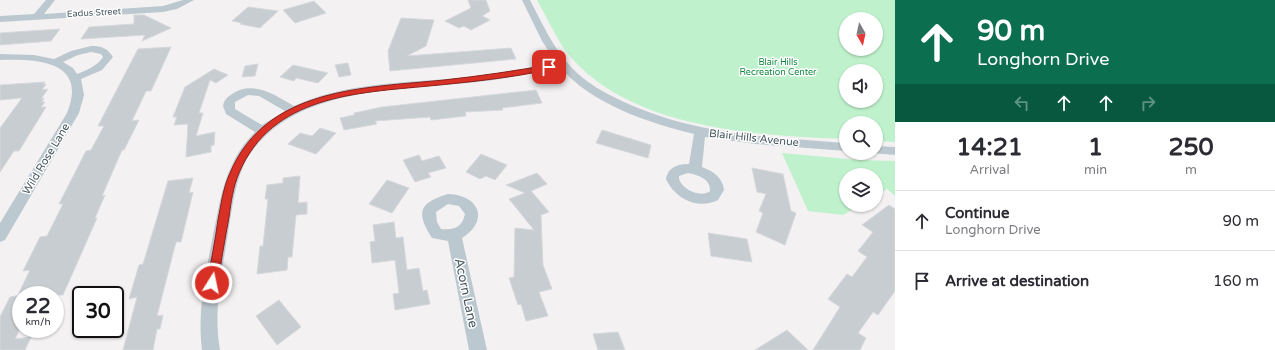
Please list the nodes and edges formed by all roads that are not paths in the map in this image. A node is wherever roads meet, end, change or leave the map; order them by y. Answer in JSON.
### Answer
{"nodes":[{"id":1,"x":51,"y":0,"type":"edge"},
{"id":2,"x":526,"y":0,"type":"edge"},
{"id":3,"x":188,"y":1,"type":"edge"},
{"id":4,"x":37,"y":16,"type":"junction"},
{"id":5,"x":0,"y":19,"type":"edge"},
{"id":6,"x":0,"y":57,"type":"edge"},
{"id":7,"x":54,"y":63,"type":"junction"},
{"id":8,"x":562,"y":64,"type":"junction"},
{"id":9,"x":76,"y":78,"type":"junction"},
{"id":10,"x":292,"y":110,"type":"junction"},
{"id":11,"x":263,"y":131,"type":"junction"},
{"id":12,"x":700,"y":132,"type":"junction"},
{"id":13,"x":839,"y":147,"type":"edge"},
{"id":14,"x":883,"y":150,"type":"edge"},
{"id":15,"x":895,"y":150,"type":"edge"},
{"id":16,"x":695,"y":170,"type":"dead end"},
{"id":17,"x":0,"y":236,"type":"edge"},
{"id":18,"x":454,"y":236,"type":"dead end"},
{"id":19,"x":211,"y":350,"type":"edge"},
{"id":20,"x":478,"y":350,"type":"edge"}],
"edges":[{"from":1,"to":4,"type":"street"},
{"from":2,"to":8,"type":"street","name":"Blair Hills Avenue"},
{"from":3,"to":4,"type":"street","name":"Eadus Street"},
{"from":4,"to":5,"type":"street","name":"Eadus Street"},
{"from":6,"to":7,"type":"street"},
{"from":7,"to":9,"type":"street"},
{"from":7,"to":9,"type":"street"},
{"from":8,"to":10,"type":"street"},
{"from":8,"to":12,"type":"street","name":"Blair Hills Avenue"},
{"from":9,"to":17,"type":"street","name":"Wild Rose Lane"},
{"from":10,"to":11,"type":"street"},
{"from":10,"to":11,"type":"street"},
{"from":11,"to":19,"type":"street"},
{"from":12,"to":13,"type":"street","name":"Blair Hills Avenue"},
{"from":12,"to":16,"type":"street"},
{"from":14,"to":15,"type":"street"},
{"from":18,"to":20,"type":"street","name":"Acorn Lane"}]}
